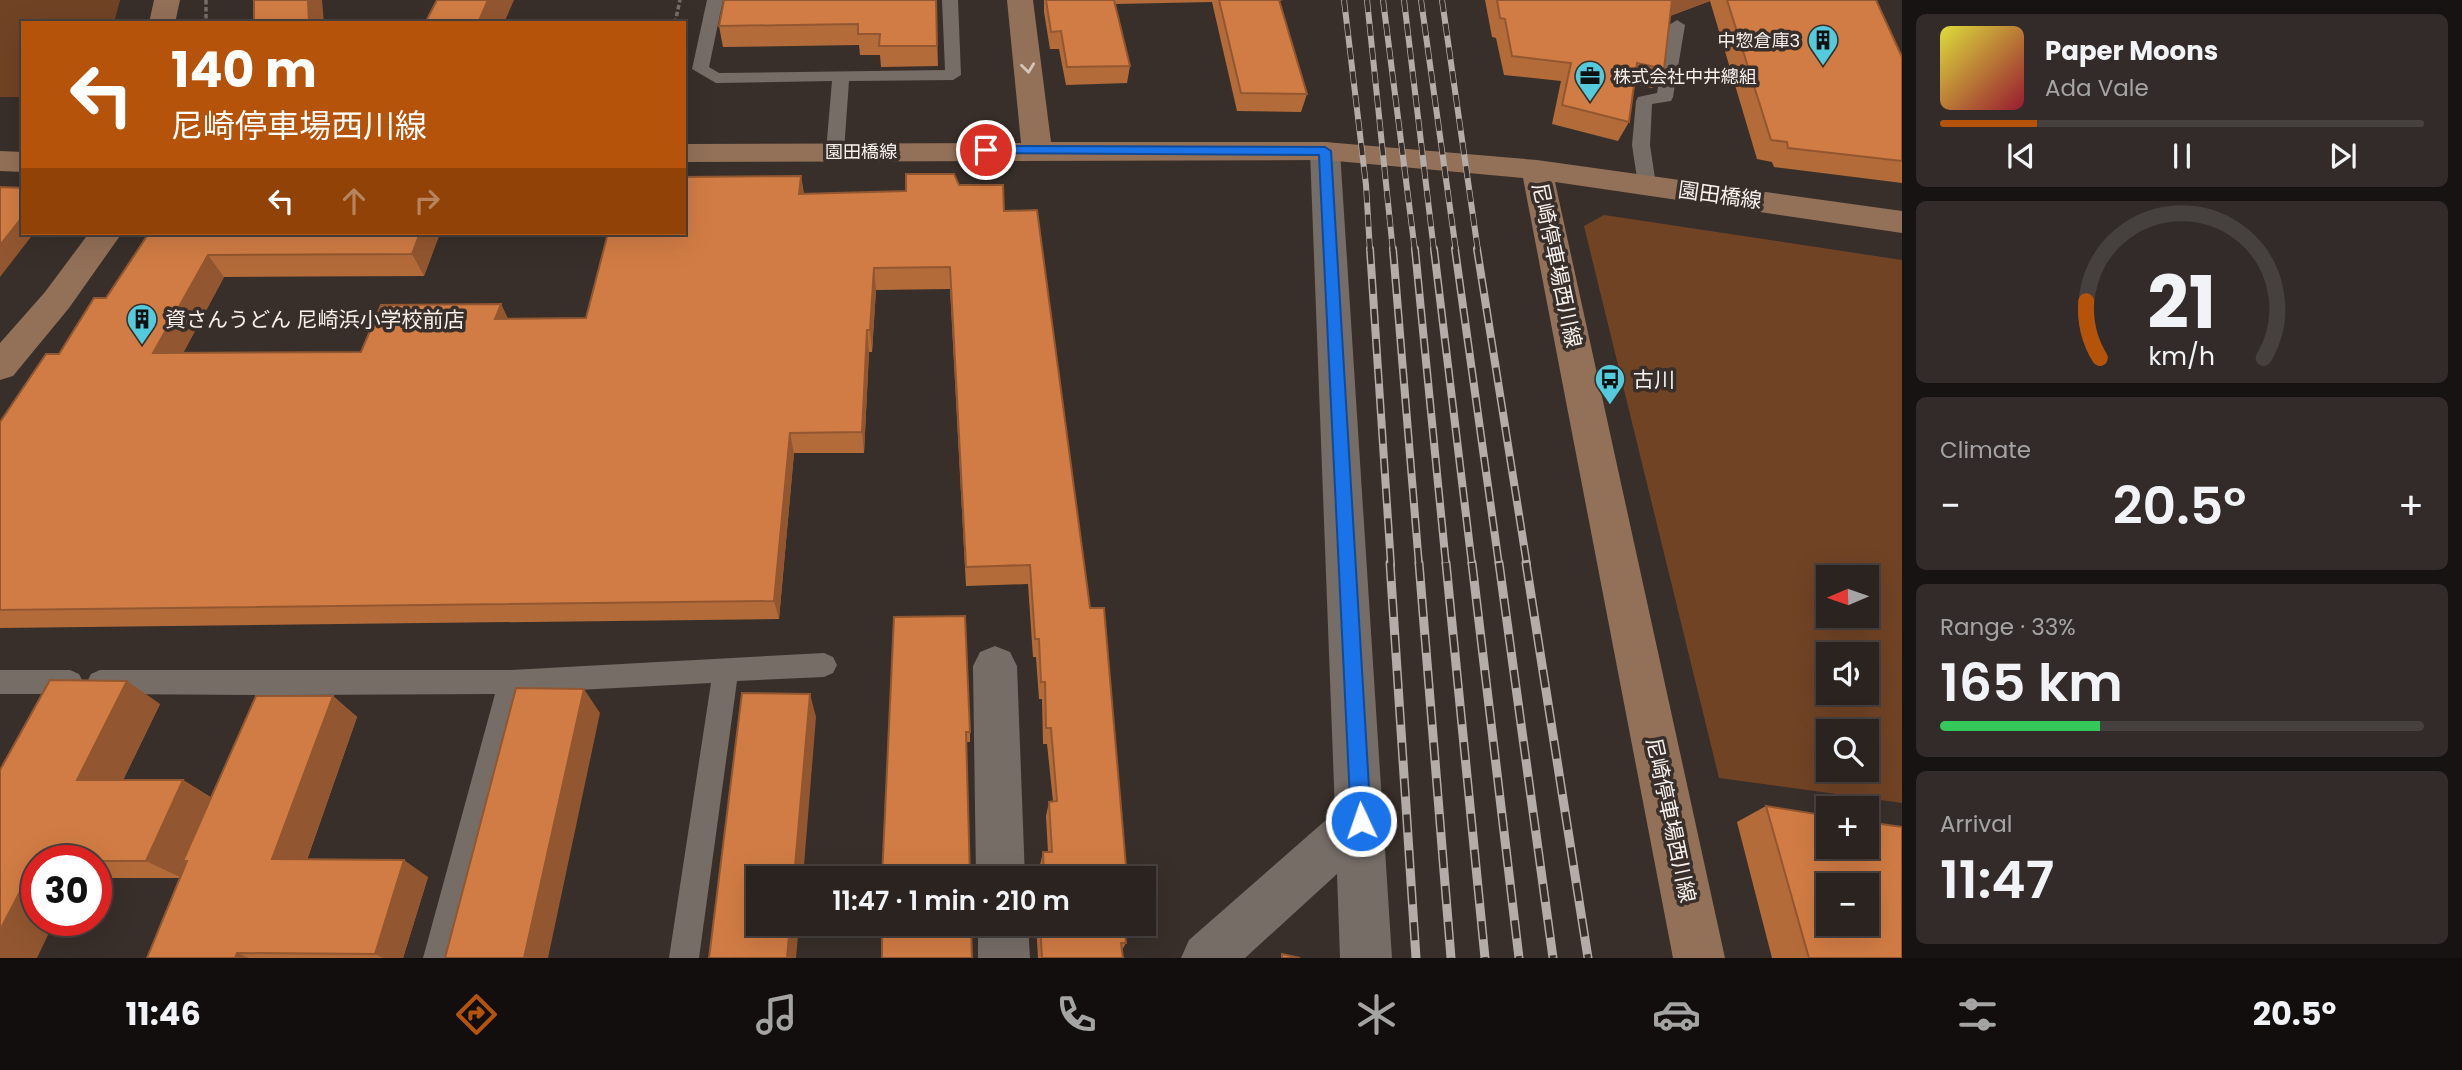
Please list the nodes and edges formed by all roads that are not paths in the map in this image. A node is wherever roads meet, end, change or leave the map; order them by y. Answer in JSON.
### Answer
{"nodes":[{"id":1,"x":167,"y":0,"type":"edge"},
{"id":2,"x":715,"y":0,"type":"edge"},
{"id":3,"x":950,"y":0,"type":"edge"},
{"id":4,"x":1020,"y":0,"type":"edge"},
{"id":5,"x":162,"y":21,"type":"edge"},
{"id":6,"x":1677,"y":24,"type":"dead end"},
{"id":7,"x":841,"y":77,"type":"junction"},
{"id":8,"x":1037,"y":150,"type":"junction"},
{"id":9,"x":1325,"y":151,"type":"junction"},
{"id":10,"x":835,"y":152,"type":"junction"},
{"id":11,"x":686,"y":153,"type":"edge"},
{"id":12,"x":0,"y":161,"type":"edge"},
{"id":13,"x":21,"y":162,"type":"edge"},
{"id":14,"x":1538,"y":170,"type":"junction"},
{"id":15,"x":1647,"y":185,"type":"junction"},
{"id":16,"x":1902,"y":222,"type":"edge"},
{"id":17,"x":105,"y":235,"type":"edge"},
{"id":18,"x":0,"y":367,"type":"edge"},
{"id":19,"x":824,"y":665,"type":"dead end"},
{"id":20,"x":995,"y":666,"type":"dead end"},
{"id":21,"x":726,"y":671,"type":"junction"},
{"id":22,"x":0,"y":682,"type":"edge"},
{"id":23,"x":511,"y":682,"type":"junction"},
{"id":24,"x":279,"y":683,"type":"junction"},
{"id":25,"x":254,"y":745,"type":"edge"},
{"id":26,"x":1361,"y":821,"type":"junction"},
{"id":27,"x":1001,"y":866,"type":"edge"},
{"id":28,"x":1003,"y":936,"type":"edge"},
{"id":29,"x":438,"y":958,"type":"edge"},
{"id":30,"x":684,"y":958,"type":"edge"},
{"id":31,"x":1004,"y":958,"type":"edge"},
{"id":32,"x":1208,"y":958,"type":"edge"},
{"id":33,"x":1366,"y":958,"type":"edge"},
{"id":34,"x":1699,"y":958,"type":"edge"}],
"edges":[{"from":1,"to":5,"type":"main road"},
{"from":2,"to":7,"type":"lane"},
{"from":3,"to":7,"type":"lane"},
{"from":4,"to":8,"type":"main road","one_way":true},
{"from":6,"to":15,"type":"lane"},
{"from":7,"to":10,"type":"lane"},
{"from":8,"to":9,"type":"main road","name":"尼崎停車場西川線"},
{"from":8,"to":10,"type":"main road","name":"園田橋線"},
{"from":9,"to":14,"type":"main road","name":"尼崎停車場西川線"},
{"from":9,"to":26,"type":"street"},
{"from":10,"to":11,"type":"main road","name":"園田橋線"},
{"from":12,"to":13,"type":"main road"},
{"from":14,"to":15,"type":"main road","name":"園田橋線"},
{"from":14,"to":34,"type":"main road","name":"尼崎停車場西川線"},
{"from":15,"to":16,"type":"main road","name":"園田橋線"},
{"from":17,"to":18,"type":"main road"},
{"from":19,"to":21,"type":"lane"},
{"from":20,"to":27,"type":"street"},
{"from":21,"to":23,"type":"lane"},
{"from":21,"to":30,"type":"lane"},
{"from":22,"to":24,"type":"lane"},
{"from":23,"to":24,"type":"lane"},
{"from":23,"to":29,"type":"lane"},
{"from":24,"to":25,"type":"lane"},
{"from":26,"to":32,"type":"street"},
{"from":26,"to":33,"type":"street"},
{"from":28,"to":31,"type":"street"}]}
